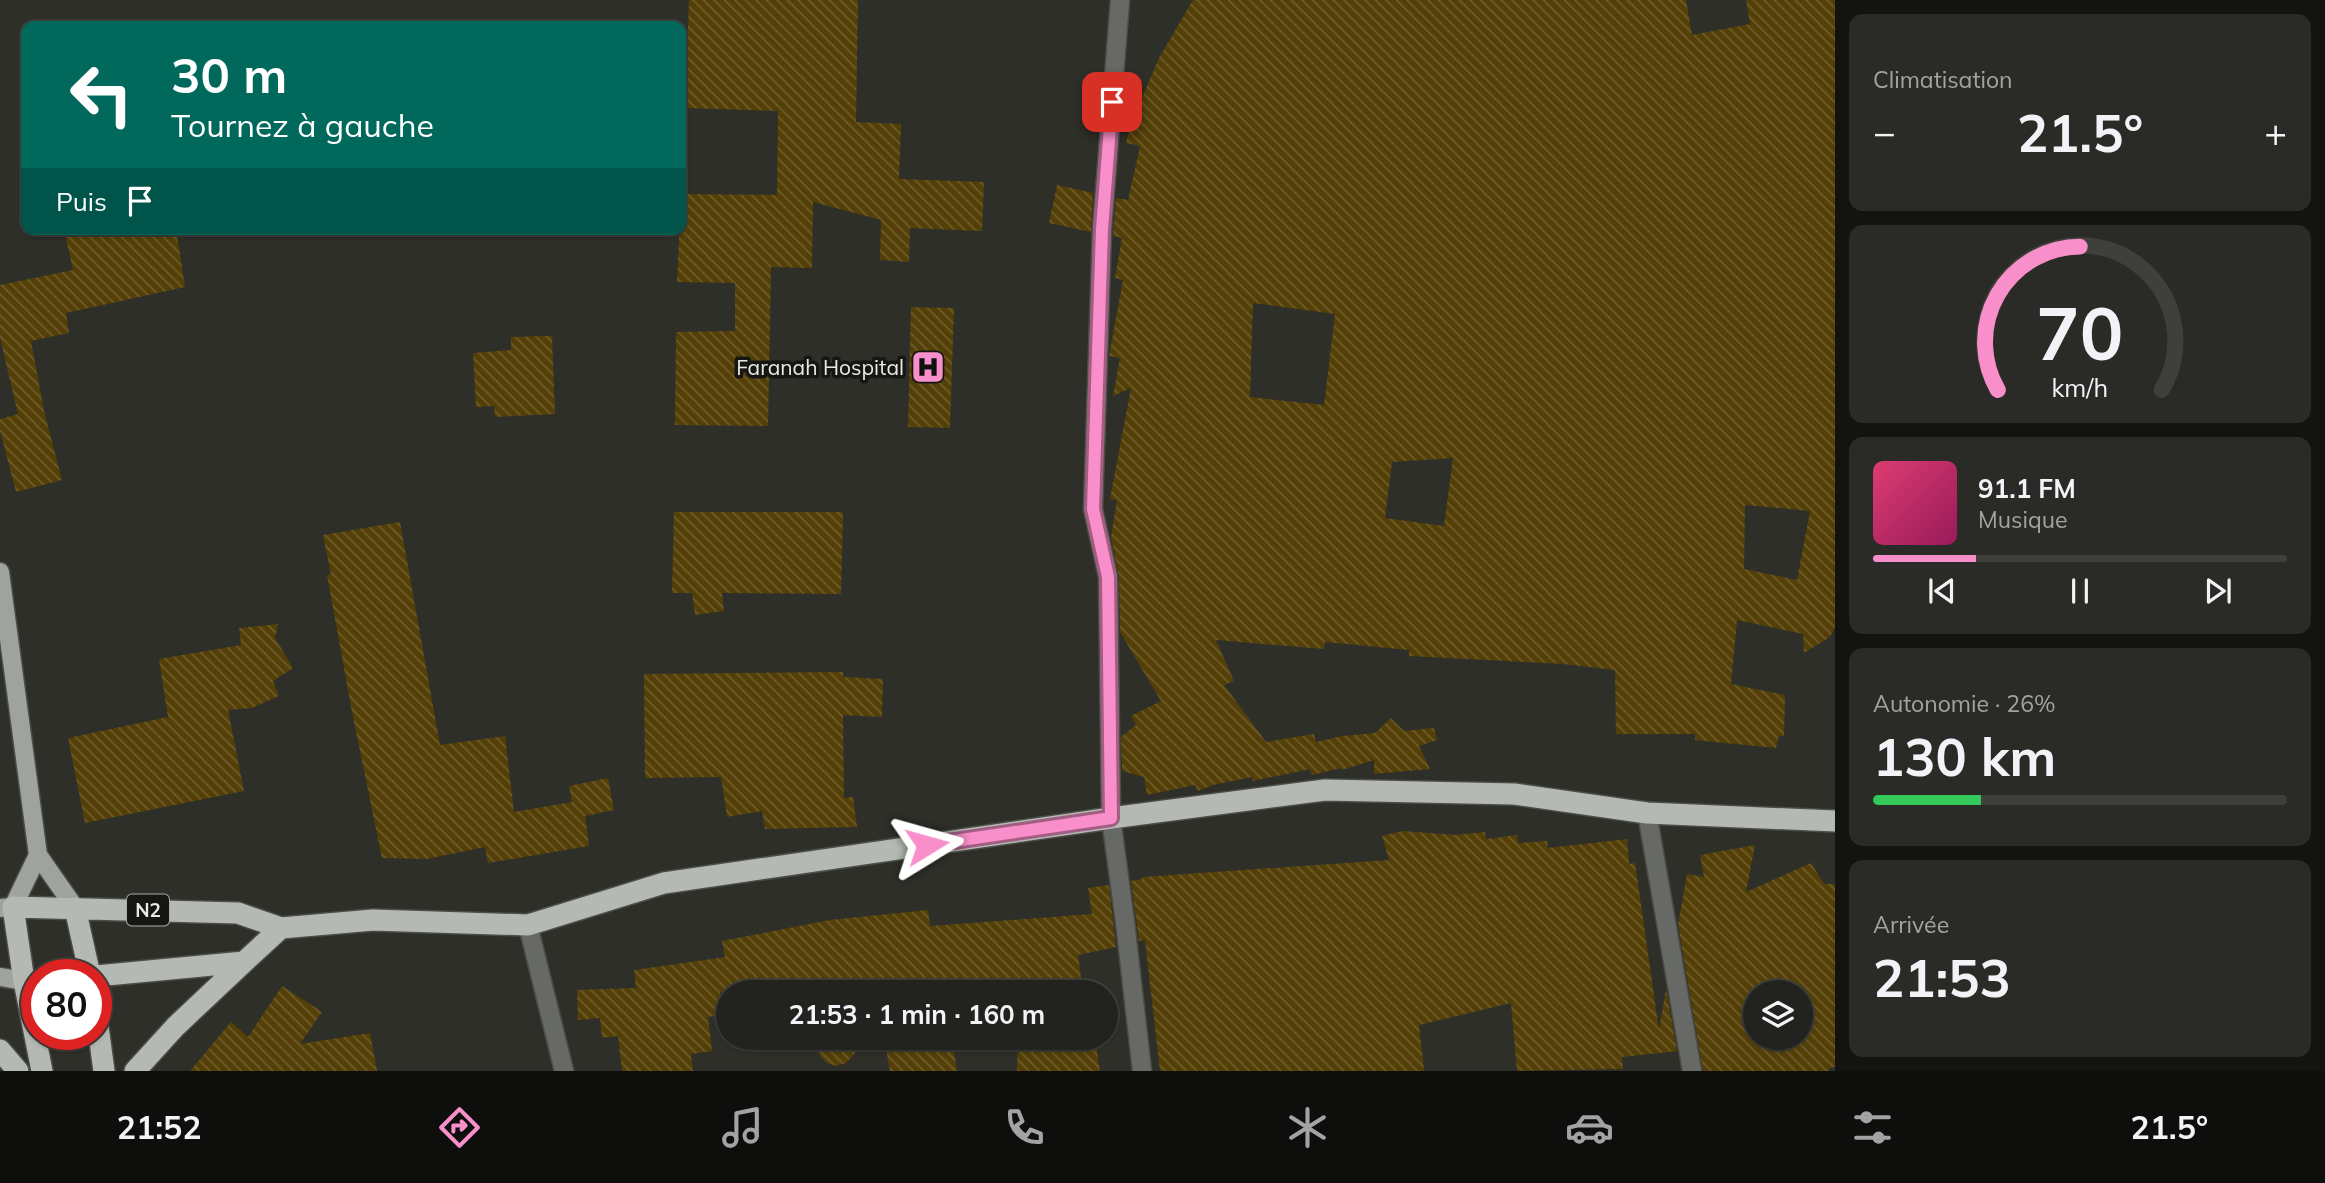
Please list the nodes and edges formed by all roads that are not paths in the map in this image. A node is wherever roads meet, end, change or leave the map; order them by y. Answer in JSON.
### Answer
{"nodes":[{"id":1,"x":1120,"y":0,"type":"edge"},
{"id":2,"x":0,"y":572,"type":"edge"},
{"id":3,"x":1647,"y":813,"type":"junction"},
{"id":4,"x":1111,"y":818,"type":"junction"},
{"id":5,"x":1835,"y":821,"type":"edge"},
{"id":6,"x":38,"y":855,"type":"junction"},
{"id":7,"x":7,"y":908,"type":"edge"},
{"id":8,"x":75,"y":908,"type":"junction"},
{"id":9,"x":528,"y":925,"type":"junction"},
{"id":10,"x":281,"y":928,"type":"junction"},
{"id":11,"x":23,"y":959,"type":"edge"},
{"id":12,"x":86,"y":959,"type":"edge"},
{"id":13,"x":244,"y":962,"type":"junction"},
{"id":14,"x":112,"y":974,"type":"edge"},
{"id":15,"x":0,"y":977,"type":"edge"},
{"id":16,"x":21,"y":980,"type":"edge"},
{"id":17,"x":0,"y":1050,"type":"edge"},
{"id":18,"x":38,"y":1050,"type":"edge"},
{"id":19,"x":101,"y":1050,"type":"edge"},
{"id":20,"x":19,"y":1071,"type":"edge"},
{"id":21,"x":41,"y":1071,"type":"edge"},
{"id":22,"x":104,"y":1071,"type":"edge"},
{"id":23,"x":135,"y":1071,"type":"edge"},
{"id":24,"x":564,"y":1071,"type":"edge"},
{"id":25,"x":1142,"y":1071,"type":"edge"},
{"id":26,"x":1692,"y":1071,"type":"edge"}],
"edges":[{"from":1,"to":4,"type":"street"},
{"from":2,"to":6,"type":"main road"},
{"from":3,"to":4,"type":"highway","number":"N2"},
{"from":3,"to":5,"type":"highway","number":"N2"},
{"from":3,"to":26,"type":"street"},
{"from":4,"to":9,"type":"highway","number":"N2"},
{"from":4,"to":25,"type":"street"},
{"from":6,"to":7,"type":"main road"},
{"from":6,"to":8,"type":"main road"},
{"from":7,"to":8,"type":"highway","number":"N2"},
{"from":7,"to":11,"type":"highway"},
{"from":8,"to":10,"type":"highway","number":"N2"},
{"from":8,"to":12,"type":"highway"},
{"from":9,"to":10,"type":"highway","number":"N2"},
{"from":9,"to":24,"type":"street"},
{"from":10,"to":13,"type":"highway"},
{"from":13,"to":14,"type":"highway"},
{"from":13,"to":23,"type":"highway"},
{"from":15,"to":16,"type":"main road"},
{"from":17,"to":20,"type":"highway"},
{"from":18,"to":21,"type":"highway"},
{"from":19,"to":22,"type":"highway"}]}
